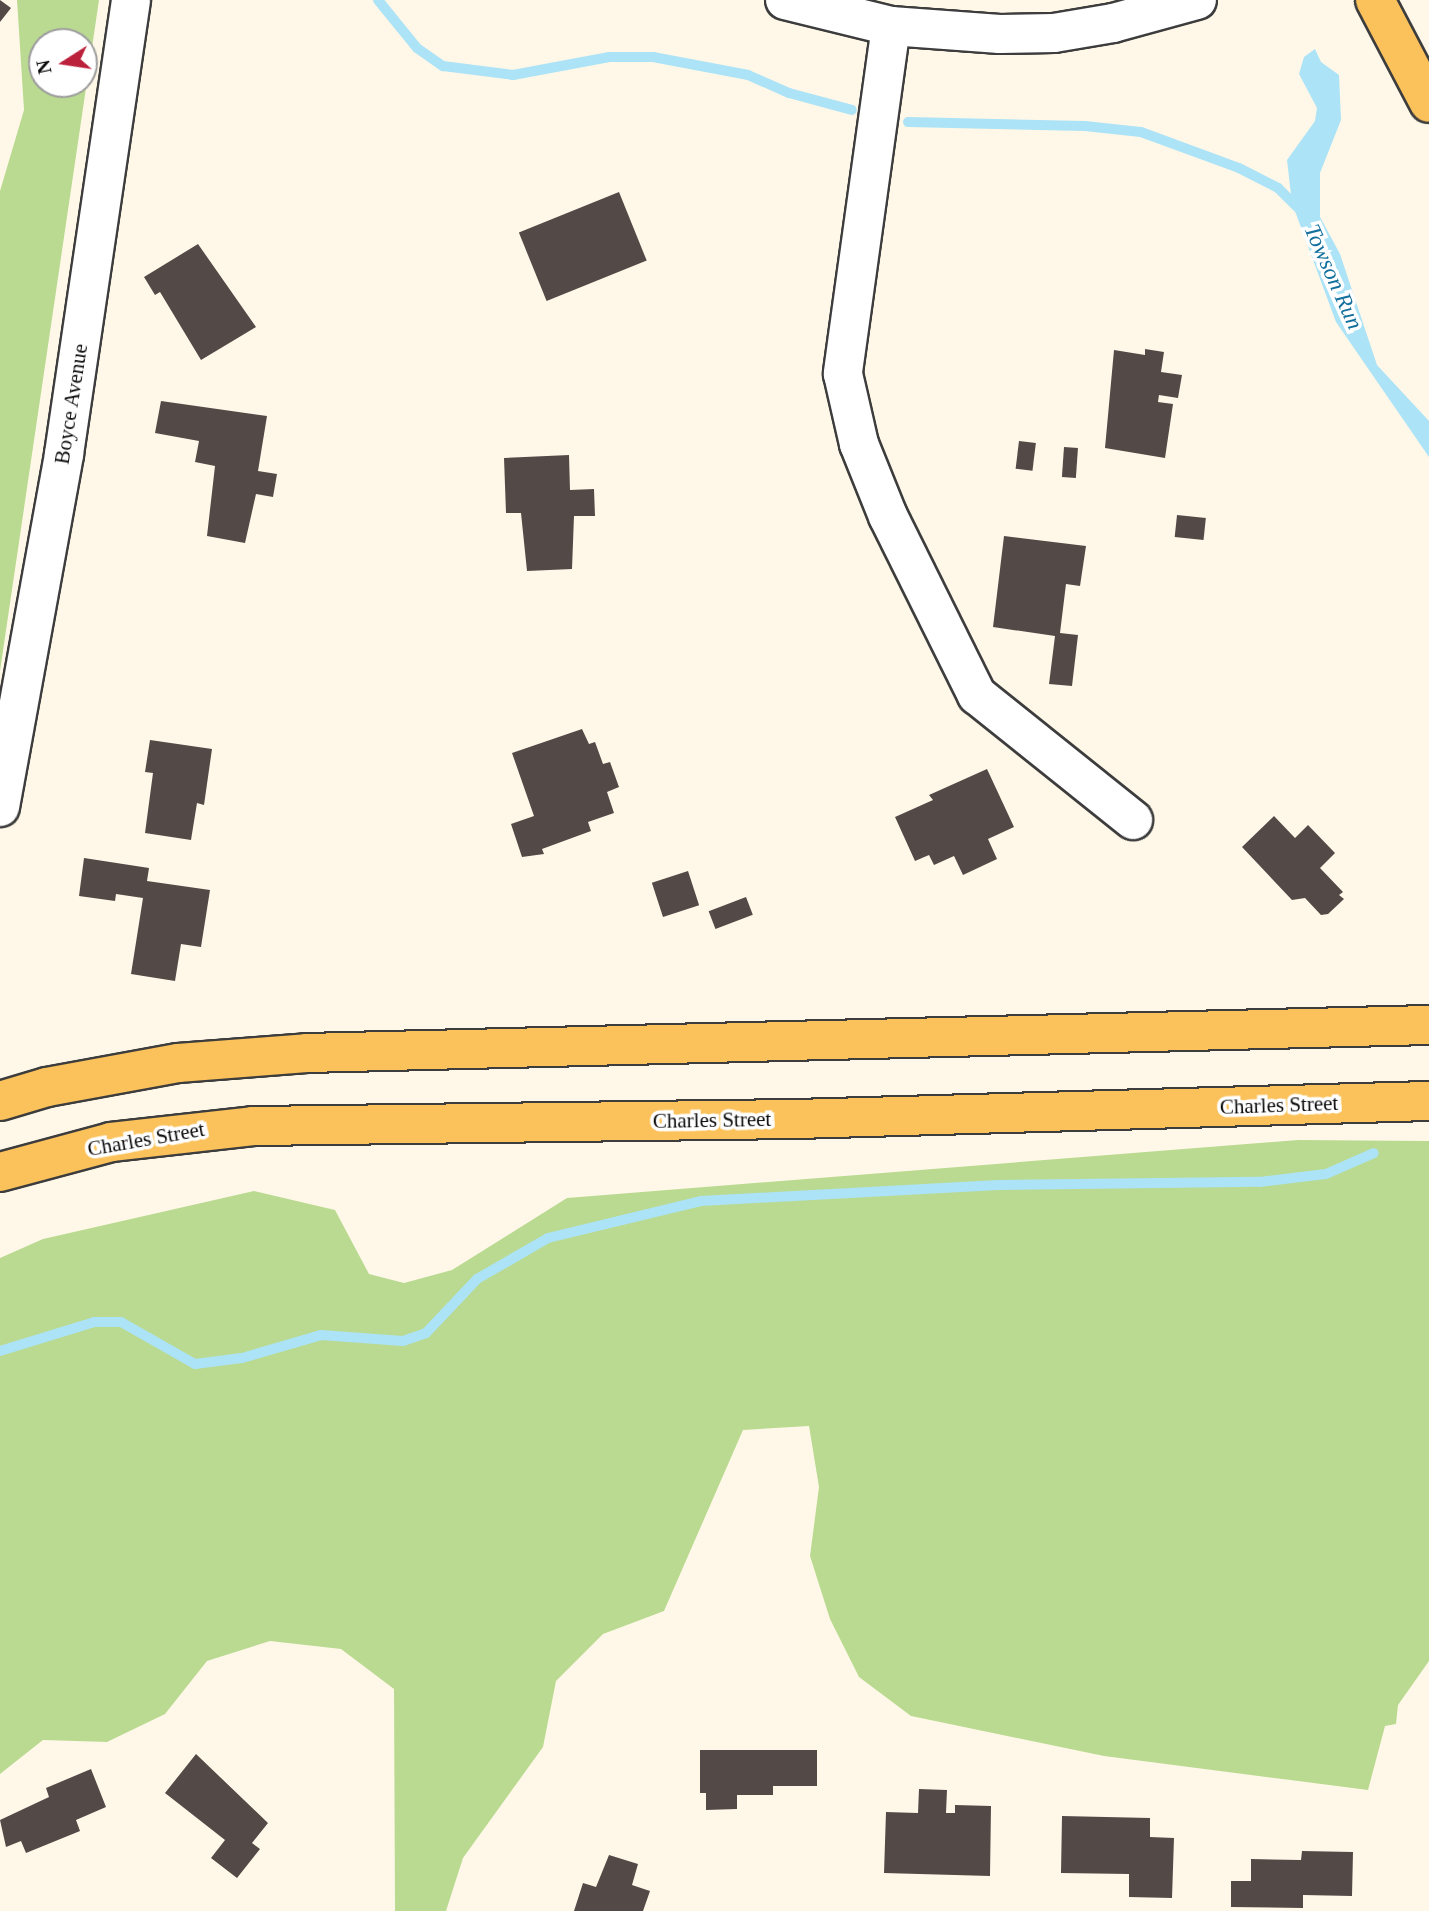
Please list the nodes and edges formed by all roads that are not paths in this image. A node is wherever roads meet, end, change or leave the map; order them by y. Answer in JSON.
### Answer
{"nodes":[{"id":1,"x":131,"y":0,"type":"edge"},
{"id":2,"x":785,"y":0,"type":"edge"},
{"id":3,"x":1197,"y":0,"type":"edge"},
{"id":4,"x":1375,"y":0,"type":"edge"},
{"id":5,"x":891,"y":26,"type":"junction"},
{"id":6,"x":1429,"y":103,"type":"edge"},
{"id":7,"x":0,"y":807,"type":"edge"},
{"id":8,"x":1133,"y":820,"type":"dead end"},
{"id":9,"x":1429,"y":1025,"type":"edge"},
{"id":10,"x":0,"y":1101,"type":"edge"},
{"id":11,"x":1429,"y":1101,"type":"edge"},
{"id":12,"x":0,"y":1172,"type":"edge"}],
"edges":[{"from":1,"to":7,"type":"street","name":"Boyce Avenue"},
{"from":2,"to":5,"type":"street"},
{"from":3,"to":5,"type":"street"},
{"from":4,"to":6,"type":"main road"},
{"from":5,"to":8,"type":"street"},
{"from":9,"to":10,"type":"main road"},
{"from":11,"to":12,"type":"main road","name":"Charles Street"}]}
